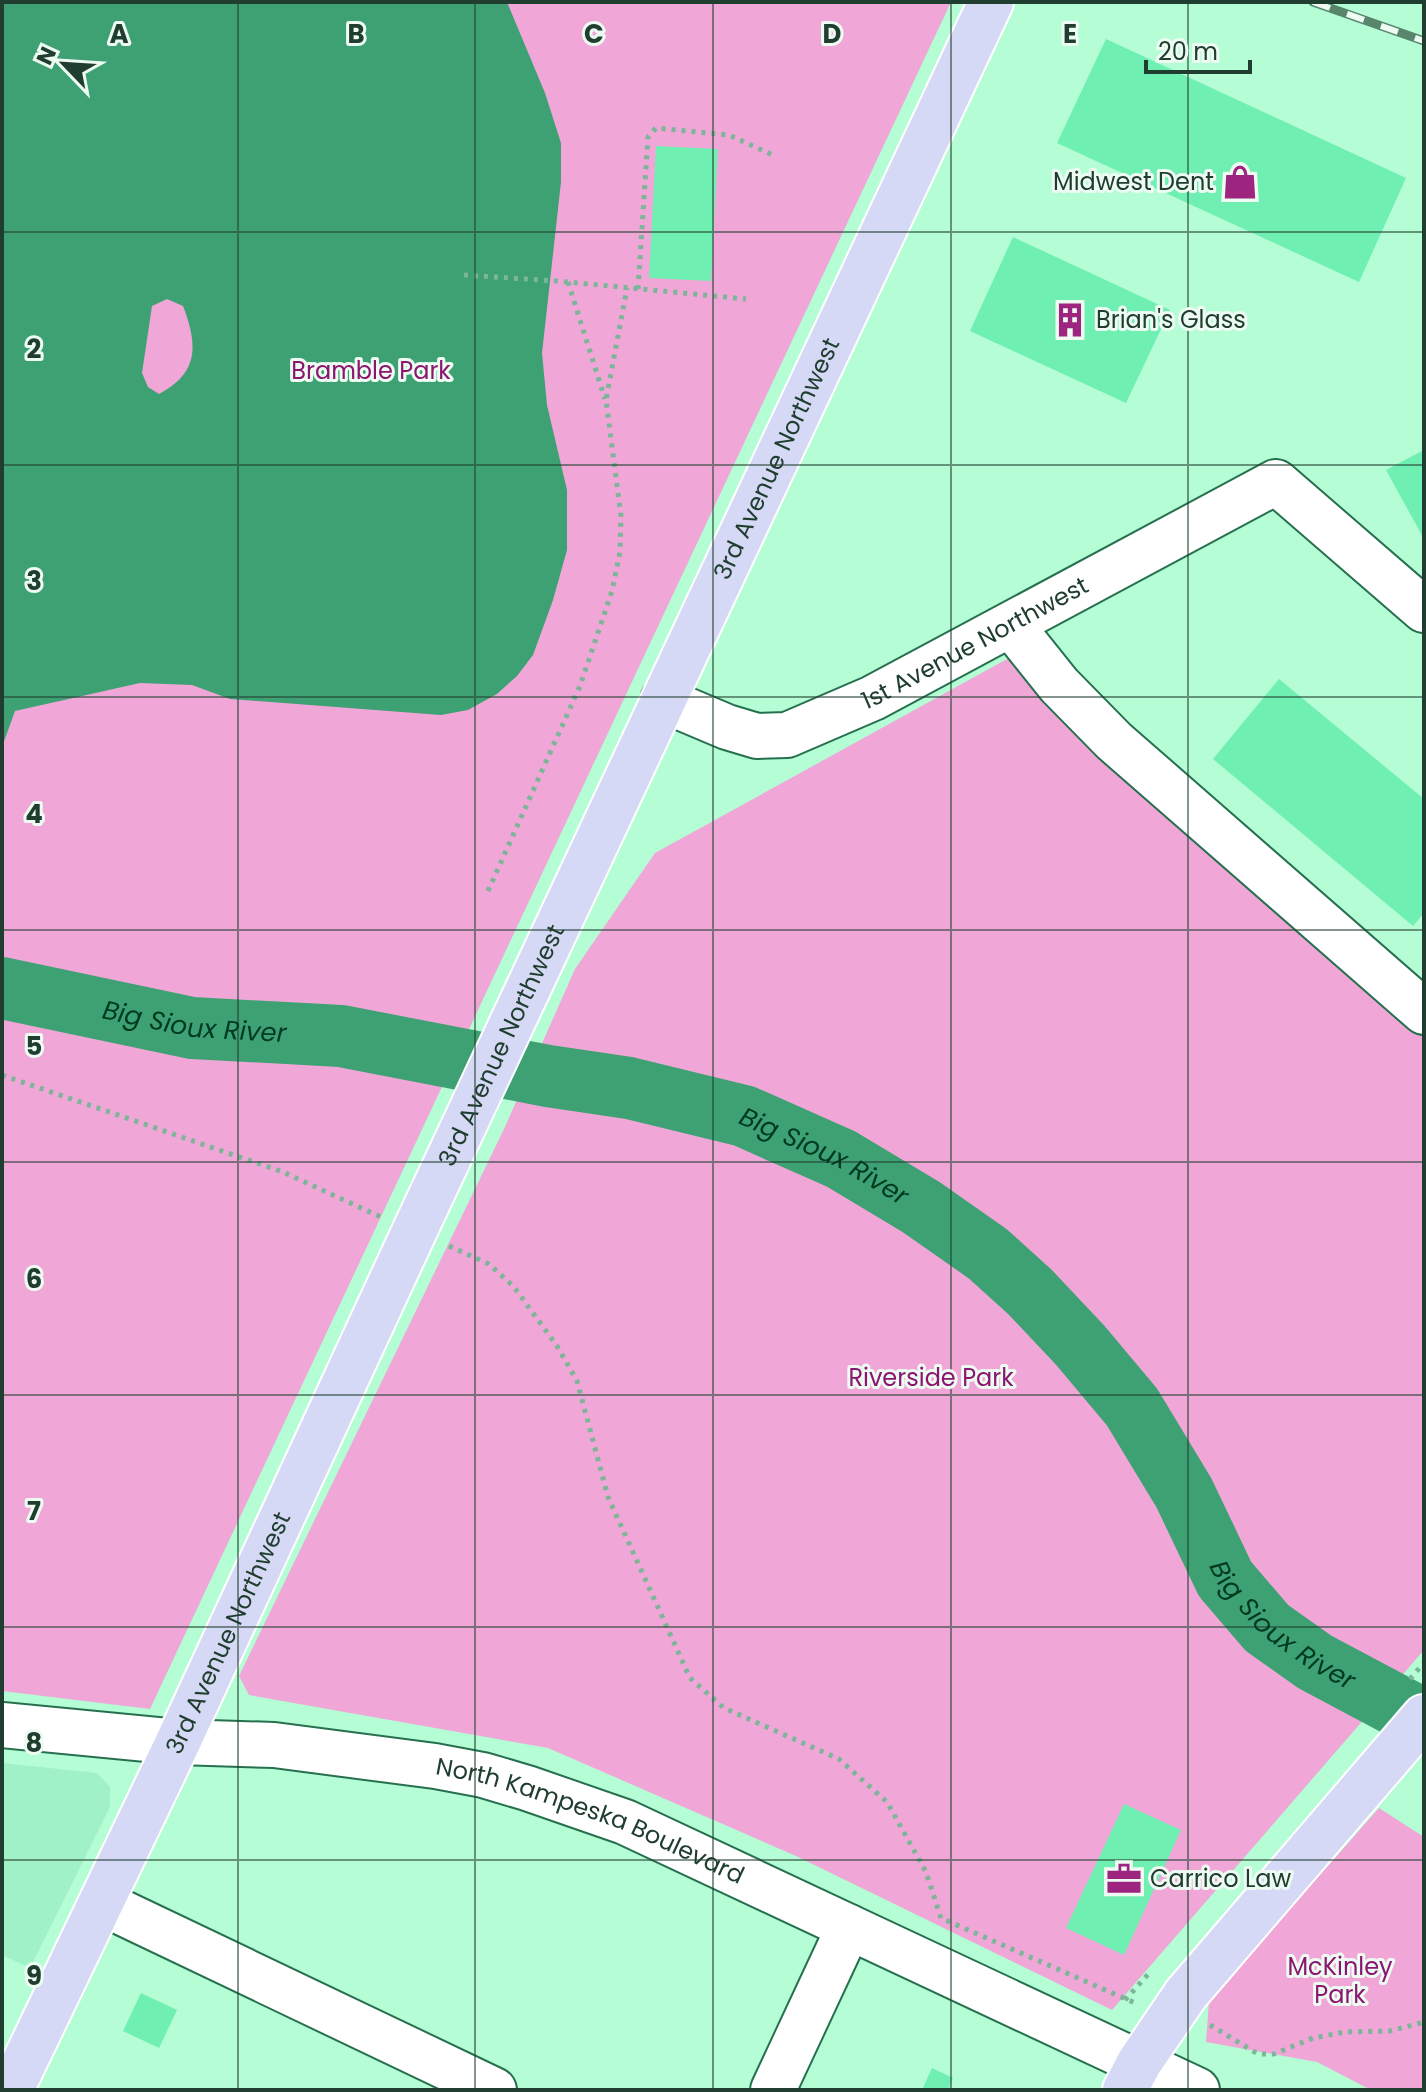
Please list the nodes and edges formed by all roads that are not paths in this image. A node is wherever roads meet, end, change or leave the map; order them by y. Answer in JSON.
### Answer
{"nodes":[{"id":1,"x":991,"y":2,"type":"edge"},
{"id":2,"x":1424,"y":610,"type":"edge"},
{"id":3,"x":1011,"y":625,"type":"junction"},
{"id":4,"x":663,"y":700,"type":"junction"},
{"id":5,"x":1424,"y":1012,"type":"edge"},
{"id":6,"x":1424,"y":1717,"type":"edge"},
{"id":7,"x":2,"y":1725,"type":"edge"},
{"id":8,"x":178,"y":1742,"type":"junction"},
{"id":9,"x":102,"y":1903,"type":"junction"},
{"id":10,"x":849,"y":1927,"type":"junction"},
{"id":11,"x":1132,"y":2076,"type":"edge"},
{"id":12,"x":11,"y":2090,"type":"edge"},
{"id":13,"x":494,"y":2090,"type":"edge"},
{"id":14,"x":773,"y":2090,"type":"edge"},
{"id":15,"x":1197,"y":2090,"type":"edge"}],
"edges":[{"from":1,"to":4,"type":"main road","name":"3rd Avenue Northwest"},
{"from":2,"to":3,"type":"street","name":"1st Avenue Northwest"},
{"from":3,"to":4,"type":"street","name":"1st Avenue Northwest"},
{"from":3,"to":5,"type":"street"},
{"from":4,"to":8,"type":"main road","name":"3rd Avenue Northwest"},
{"from":6,"to":11,"type":"main road"},
{"from":7,"to":8,"type":"street","name":"North Kampeska Boulevard"},
{"from":8,"to":9,"type":"main road","name":"3rd Avenue Northwest"},
{"from":8,"to":10,"type":"street","name":"North Kampeska Boulevard"},
{"from":9,"to":12,"type":"main road","name":"3rd Avenue Northwest"},
{"from":9,"to":13,"type":"street"},
{"from":10,"to":11,"type":"street","name":"North Kampeska Boulevard"},
{"from":10,"to":14,"type":"street"},
{"from":11,"to":15,"type":"street","name":"North Kampeska Boulevard"}]}
